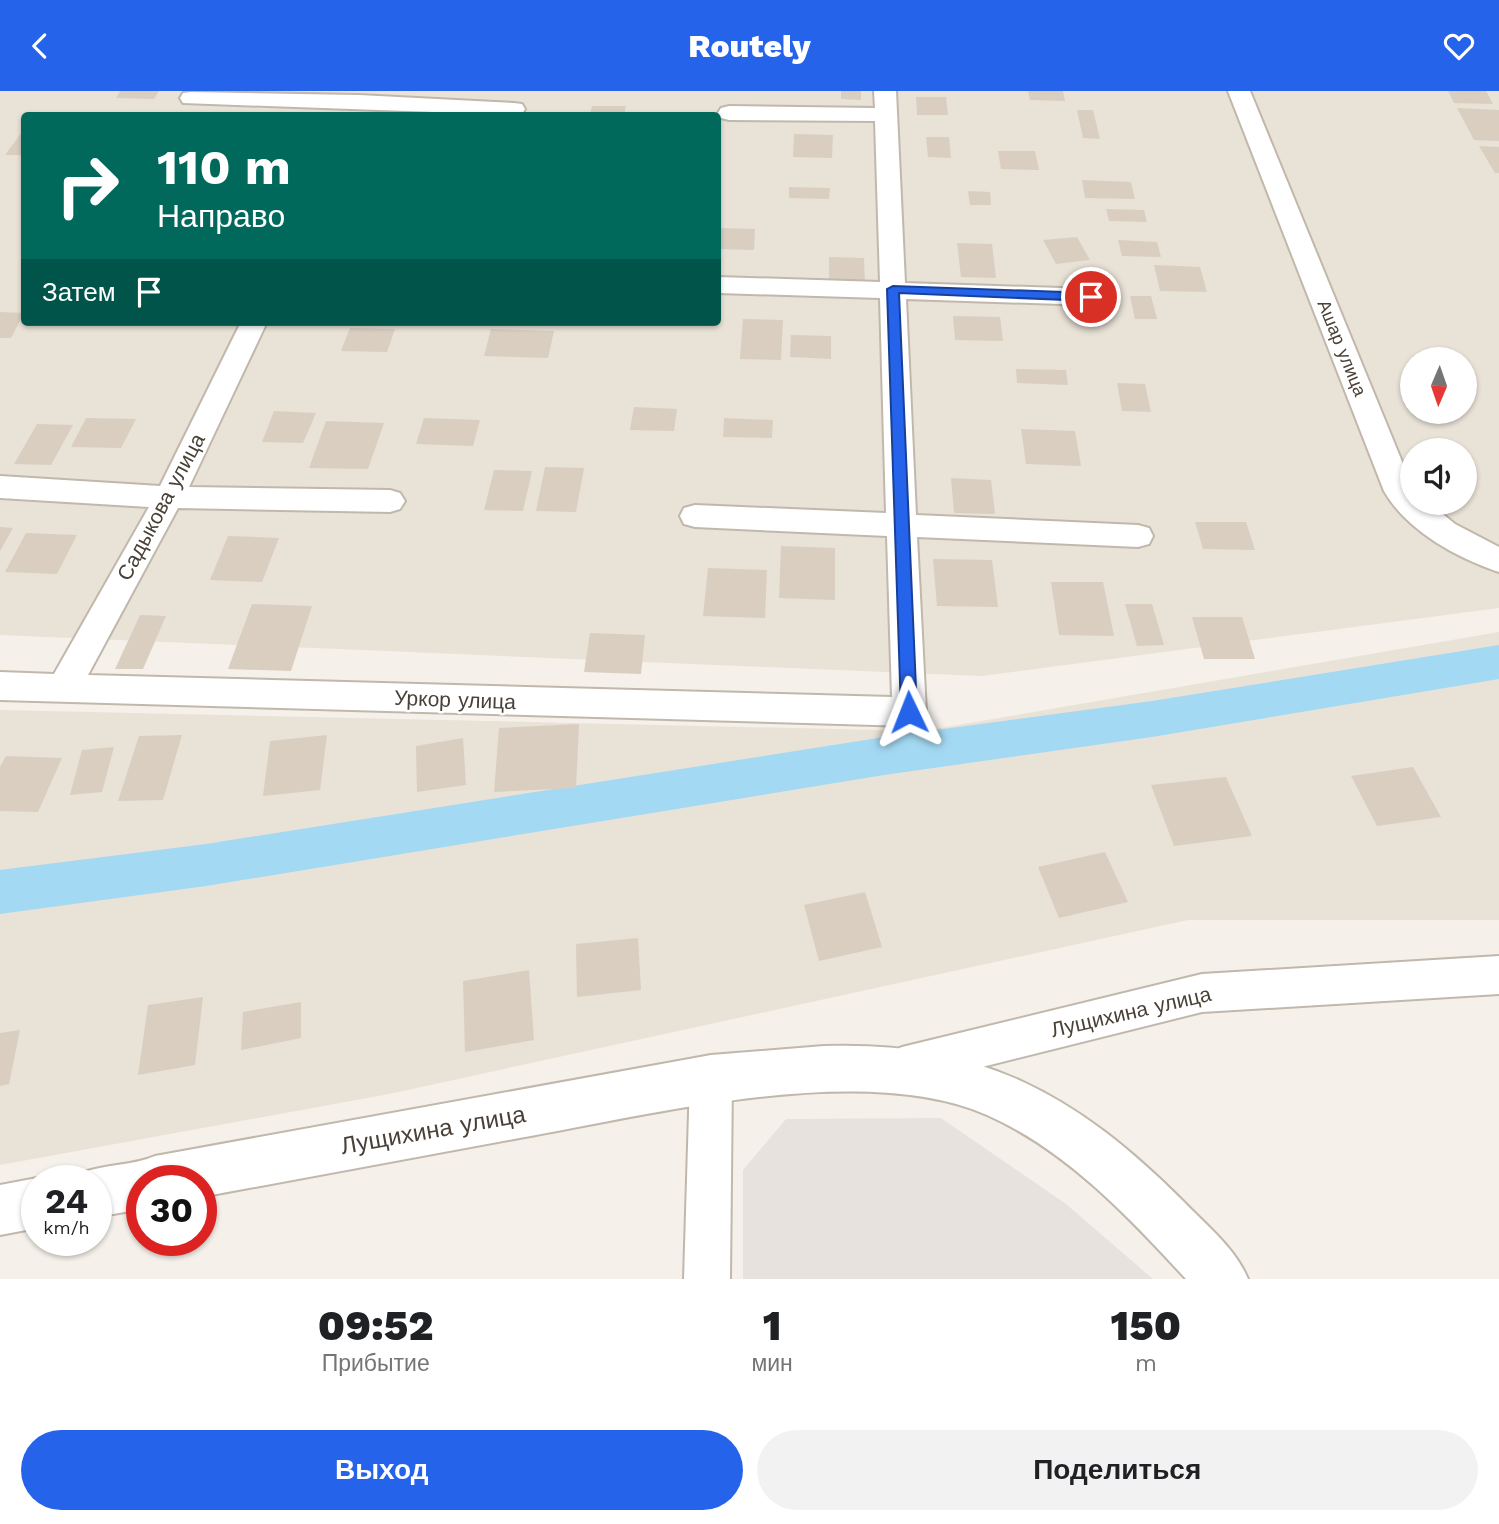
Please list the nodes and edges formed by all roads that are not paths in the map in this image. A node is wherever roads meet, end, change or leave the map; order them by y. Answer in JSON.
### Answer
{"nodes":[{"id":1,"x":1239,"y":91,"type":"edge"},
{"id":2,"x":191,"y":98,"type":"dead end"},
{"id":3,"x":358,"y":103,"type":"edge"},
{"id":4,"x":885,"y":103,"type":"edge"},
{"id":5,"x":514,"y":110,"type":"dead end"},
{"id":6,"x":729,"y":113,"type":"dead end"},
{"id":7,"x":721,"y":285,"type":"edge"},
{"id":8,"x":893,"y":289,"type":"junction"},
{"id":9,"x":1091,"y":297,"type":"dead end"},
{"id":10,"x":252,"y":326,"type":"edge"},
{"id":11,"x":0,"y":487,"type":"edge"},
{"id":12,"x":169,"y":497,"type":"junction"},
{"id":13,"x":390,"y":501,"type":"dead end"},
{"id":14,"x":695,"y":516,"type":"dead end"},
{"id":15,"x":902,"y":524,"type":"junction"},
{"id":16,"x":1138,"y":535,"type":"dead end"},
{"id":17,"x":1499,"y":560,"type":"edge"},
{"id":18,"x":0,"y":686,"type":"edge"},
{"id":19,"x":63,"y":689,"type":"junction"},
{"id":20,"x":1499,"y":975,"type":"edge"},
{"id":21,"x":893,"y":1070,"type":"junction"},
{"id":22,"x":711,"y":1079,"type":"junction"},
{"id":23,"x":217,"y":1170,"type":"edge"},
{"id":24,"x":21,"y":1206,"type":"edge"},
{"id":25,"x":0,"y":1210,"type":"edge"},
{"id":26,"x":707,"y":1279,"type":"edge"},
{"id":27,"x":1222,"y":1279,"type":"edge"}],
"edges":[{"from":1,"to":17,"type":"street","name":"Ашар улица"},
{"from":2,"to":3,"type":"street"},
{"from":3,"to":5,"type":"street"},
{"from":4,"to":6,"type":"street"},
{"from":4,"to":8,"type":"street"},
{"from":7,"to":8,"type":"street"},
{"from":8,"to":9,"type":"street"},
{"from":8,"to":15,"type":"street"},
{"from":10,"to":12,"type":"street","name":"Садыкова улица"},
{"from":11,"to":12,"type":"street"},
{"from":12,"to":13,"type":"street"},
{"from":12,"to":19,"type":"street","name":"Садыкова улица"},
{"from":14,"to":15,"type":"street"},
{"from":15,"to":16,"type":"street"},
{"from":15,"to":19,"type":"street","name":"Уркор улица"},
{"from":18,"to":19,"type":"street","name":"Уркор улица"},
{"from":20,"to":21,"type":"street","name":"Лущихина улица"},
{"from":21,"to":22,"type":"street","name":"Лущихина улица"},
{"from":21,"to":27,"type":"street","name":"Лущихина улица"},
{"from":22,"to":23,"type":"street","name":"Лущихина улица"},
{"from":22,"to":26,"type":"street"},
{"from":24,"to":25,"type":"street"}]}
